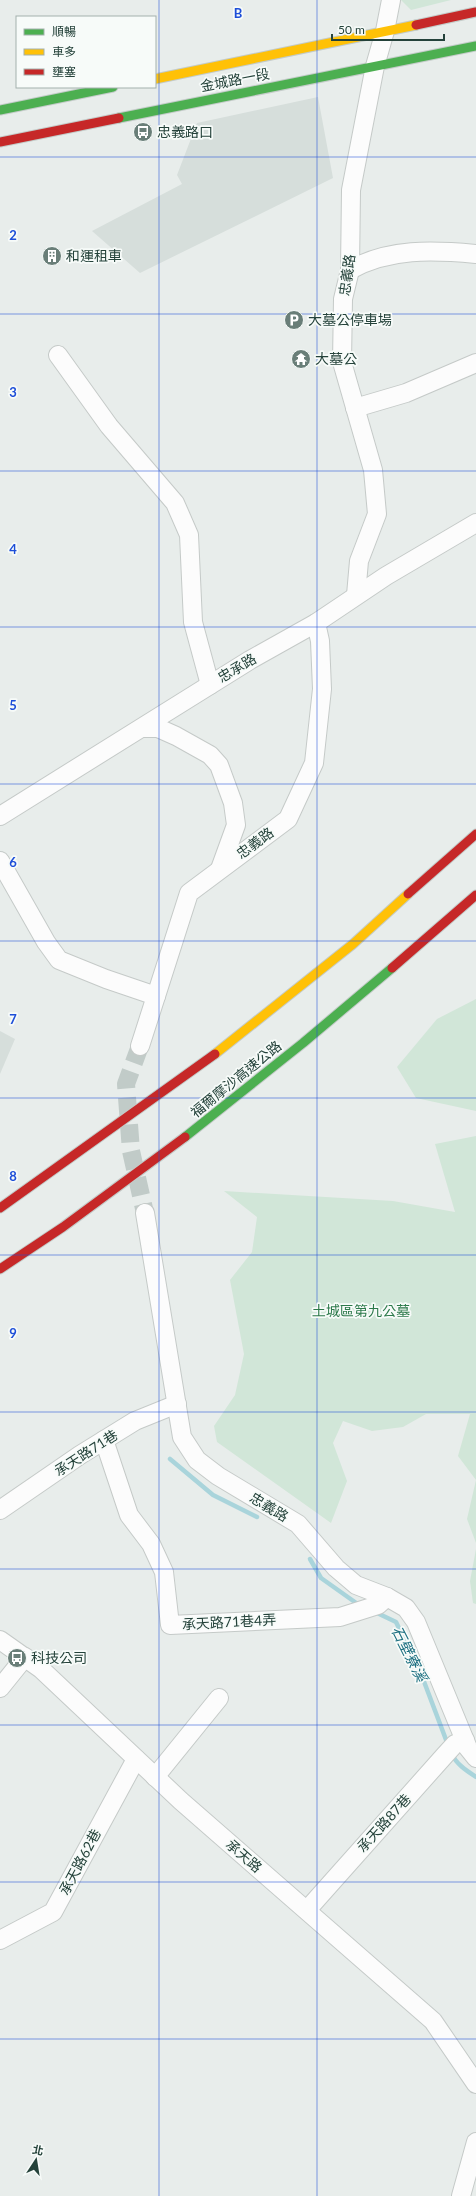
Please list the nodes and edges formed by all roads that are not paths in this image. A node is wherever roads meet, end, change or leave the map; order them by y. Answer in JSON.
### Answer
{"nodes":[{"id":1,"x":391,"y":0,"type":"edge"},
{"id":2,"x":476,"y":12,"type":"edge"},
{"id":3,"x":385,"y":31,"type":"junction"},
{"id":4,"x":476,"y":46,"type":"edge"},
{"id":5,"x":375,"y":66,"type":"junction"},
{"id":6,"x":156,"y":78,"type":"edge"},
{"id":7,"x":108,"y":88,"type":"edge"},
{"id":8,"x":0,"y":110,"type":"edge"},
{"id":9,"x":0,"y":142,"type":"edge"},
{"id":10,"x":476,"y":254,"type":"edge"},
{"id":11,"x":350,"y":270,"type":"junction"},
{"id":12,"x":58,"y":355,"type":"dead end"},
{"id":13,"x":476,"y":362,"type":"edge"},
{"id":14,"x":355,"y":408,"type":"junction"},
{"id":15,"x":476,"y":523,"type":"edge"},
{"id":16,"x":356,"y":595,"type":"junction"},
{"id":17,"x":316,"y":622,"type":"junction"},
{"id":18,"x":210,"y":685,"type":"junction"},
{"id":19,"x":142,"y":728,"type":"junction"},
{"id":20,"x":0,"y":816,"type":"edge"},
{"id":21,"x":476,"y":834,"type":"edge"},
{"id":22,"x":0,"y":861,"type":"edge"},
{"id":23,"x":220,"y":869,"type":"junction"},
{"id":24,"x":476,"y":895,"type":"edge"},
{"id":25,"x":156,"y":996,"type":"junction"},
{"id":26,"x":140,"y":1046,"type":"tunnel mouth"},
{"id":27,"x":0,"y":1208,"type":"edge"},
{"id":28,"x":145,"y":1214,"type":"tunnel mouth"},
{"id":29,"x":0,"y":1269,"type":"edge"},
{"id":30,"x":177,"y":1404,"type":"junction"},
{"id":31,"x":104,"y":1440,"type":"junction"},
{"id":32,"x":0,"y":1510,"type":"edge"},
{"id":33,"x":382,"y":1601,"type":"junction"},
{"id":34,"x":0,"y":1640,"type":"edge"},
{"id":35,"x":25,"y":1657,"type":"junction"},
{"id":36,"x":0,"y":1688,"type":"edge"},
{"id":37,"x":219,"y":1698,"type":"dead end"},
{"id":38,"x":455,"y":1746,"type":"junction"},
{"id":39,"x":476,"y":1758,"type":"edge"},
{"id":40,"x":136,"y":1759,"type":"junction"},
{"id":41,"x":155,"y":1776,"type":"junction"},
{"id":42,"x":307,"y":1910,"type":"junction"},
{"id":43,"x":0,"y":1940,"type":"edge"},
{"id":44,"x":476,"y":2084,"type":"edge"},
{"id":45,"x":476,"y":2142,"type":"edge"},
{"id":46,"x":461,"y":2196,"type":"edge"}],
"edges":[{"from":1,"to":3,"type":"street","name":"忠義路"},
{"from":2,"to":3,"type":"main road","name":"金城路一段"},
{"from":3,"to":5,"type":"street","name":"忠義路"},
{"from":3,"to":6,"type":"main road","name":"金城路一段"},
{"from":4,"to":5,"type":"main road","name":"金城路一段"},
{"from":5,"to":9,"type":"main road","name":"金城路一段"},
{"from":5,"to":11,"type":"street","name":"忠義路"},
{"from":7,"to":8,"type":"main road"},
{"from":10,"to":11,"type":"street"},
{"from":11,"to":14,"type":"street","name":"忠義路"},
{"from":12,"to":18,"type":"street"},
{"from":13,"to":14,"type":"street"},
{"from":14,"to":16,"type":"street","name":"忠義路"},
{"from":15,"to":16,"type":"street","name":"忠承路"},
{"from":16,"to":17,"type":"street","name":"忠承路"},
{"from":17,"to":18,"type":"street","name":"忠承路"},
{"from":17,"to":23,"type":"street","name":"忠義路"},
{"from":18,"to":19,"type":"street","name":"忠承路"},
{"from":19,"to":20,"type":"street","name":"忠承路"},
{"from":19,"to":23,"type":"street"},
{"from":21,"to":27,"type":"main road"},
{"from":22,"to":25,"type":"street"},
{"from":23,"to":25,"type":"street","name":"忠義路"},
{"from":24,"to":29,"type":"main road","name":"福爾摩沙高速公路"},
{"from":25,"to":26,"type":"street","name":"忠義路"},
{"from":28,"to":30,"type":"street","name":"忠義路"},
{"from":30,"to":31,"type":"street","name":"承天路71巷"},
{"from":30,"to":33,"type":"street","name":"忠義路"},
{"from":31,"to":32,"type":"street","name":"承天路71巷"},
{"from":31,"to":33,"type":"street","name":"承天路71巷4弄"},
{"from":33,"to":38,"type":"street","name":"忠義路"},
{"from":34,"to":35,"type":"street","name":"承天路"},
{"from":35,"to":36,"type":"street"},
{"from":35,"to":40,"type":"street","name":"承天路"},
{"from":37,"to":41,"type":"street"},
{"from":38,"to":39,"type":"street","name":"忠義路"},
{"from":38,"to":42,"type":"street","name":"承天路87巷"},
{"from":40,"to":41,"type":"street","name":"承天路"},
{"from":40,"to":43,"type":"street","name":"承天路62巷"},
{"from":41,"to":42,"type":"street","name":"承天路"},
{"from":42,"to":44,"type":"street","name":"承天路"},
{"from":45,"to":46,"type":"street"}]}
